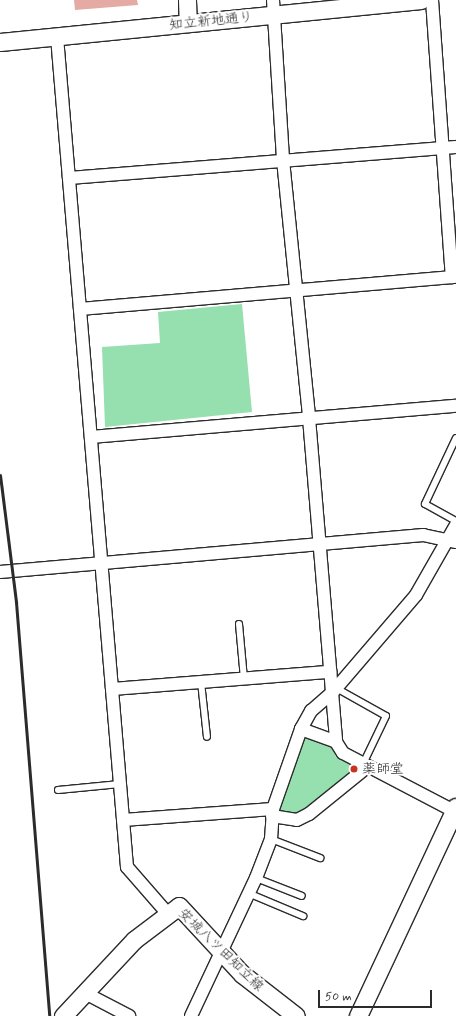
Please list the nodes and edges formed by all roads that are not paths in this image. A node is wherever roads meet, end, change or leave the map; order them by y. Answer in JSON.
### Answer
{"nodes":[{"id":1,"x":186,"y":0,"type":"edge"},
{"id":2,"x":421,"y":0,"type":"edge"},
{"id":3,"x":432,"y":0,"type":"edge"},
{"id":4,"x":272,"y":7,"type":"edge"},
{"id":5,"x":188,"y":23,"type":"junction"},
{"id":6,"x":57,"y":37,"type":"junction"},
{"id":7,"x":0,"y":42,"type":"edge"},
{"id":8,"x":456,"y":146,"type":"edge"},
{"id":9,"x":443,"y":148,"type":"junction"},
{"id":10,"x":283,"y":160,"type":"junction"},
{"id":11,"x":69,"y":178,"type":"junction"},
{"id":12,"x":454,"y":277,"type":"edge"},
{"id":13,"x":297,"y":291,"type":"junction"},
{"id":14,"x":80,"y":309,"type":"junction"},
{"id":15,"x":456,"y":406,"type":"edge"},
{"id":16,"x":310,"y":418,"type":"junction"},
{"id":17,"x":91,"y":437,"type":"junction"},
{"id":18,"x":456,"y":438,"type":"edge"},
{"id":19,"x":456,"y":521,"type":"edge"},
{"id":20,"x":456,"y":525,"type":"edge"},
{"id":21,"x":451,"y":540,"type":"edge"},
{"id":22,"x":319,"y":545,"type":"junction"},
{"id":23,"x":102,"y":563,"type":"junction"},
{"id":24,"x":0,"y":572,"type":"edge"},
{"id":25,"x":239,"y":624,"type":"dead end"},
{"id":26,"x":330,"y":672,"type":"junction"},
{"id":27,"x":244,"y":679,"type":"junction"},
{"id":28,"x":201,"y":682,"type":"junction"},
{"id":29,"x":112,"y":689,"type":"junction"},
{"id":30,"x":334,"y":690,"type":"junction"},
{"id":31,"x":301,"y":729,"type":"junction"},
{"id":32,"x":207,"y":737,"type":"dead end"},
{"id":33,"x":336,"y":742,"type":"junction"},
{"id":34,"x":365,"y":765,"type":"junction"},
{"id":35,"x":120,"y":784,"type":"junction"},
{"id":36,"x":58,"y":790,"type":"dead end"},
{"id":37,"x":455,"y":810,"type":"edge"},
{"id":38,"x":272,"y":813,"type":"junction"},
{"id":39,"x":124,"y":820,"type":"junction"},
{"id":40,"x":271,"y":839,"type":"junction"},
{"id":41,"x":320,"y":858,"type":"dead end"},
{"id":42,"x":256,"y":878,"type":"junction"},
{"id":43,"x":248,"y":893,"type":"junction"},
{"id":44,"x":302,"y":896,"type":"dead end"},
{"id":45,"x":168,"y":914,"type":"junction"},
{"id":46,"x":303,"y":916,"type":"dead end"},
{"id":47,"x":221,"y":951,"type":"junction"},
{"id":48,"x":85,"y":993,"type":"junction"},
{"id":49,"x":63,"y":1016,"type":"edge"},
{"id":50,"x":130,"y":1016,"type":"edge"},
{"id":51,"x":192,"y":1016,"type":"edge"},
{"id":52,"x":296,"y":1016,"type":"edge"},
{"id":53,"x":358,"y":1016,"type":"edge"}],
"edges":[{"from":1,"to":5,"type":"main road"},
{"from":2,"to":4,"type":"main road","name":"知立新地通り"},
{"from":3,"to":9,"type":"street"},
{"from":4,"to":5,"type":"main road","name":"知立新地通り"},
{"from":4,"to":10,"type":"street"},
{"from":5,"to":6,"type":"main road","name":"知立新地通り"},
{"from":6,"to":7,"type":"main road","name":"知立新地通り"},
{"from":6,"to":11,"type":"street"},
{"from":8,"to":9,"type":"street"},
{"from":9,"to":10,"type":"street"},
{"from":9,"to":12,"type":"street"},
{"from":10,"to":11,"type":"street"},
{"from":10,"to":13,"type":"street"},
{"from":11,"to":14,"type":"street"},
{"from":12,"to":13,"type":"street"},
{"from":13,"to":14,"type":"street"},
{"from":13,"to":16,"type":"street"},
{"from":14,"to":17,"type":"street"},
{"from":15,"to":16,"type":"street"},
{"from":16,"to":17,"type":"street"},
{"from":16,"to":22,"type":"street"},
{"from":17,"to":23,"type":"street"},
{"from":18,"to":19,"type":"lane"},
{"from":20,"to":21,"type":"street"},
{"from":21,"to":22,"type":"street"},
{"from":21,"to":30,"type":"street"},
{"from":22,"to":23,"type":"street"},
{"from":22,"to":26,"type":"street"},
{"from":23,"to":24,"type":"street"},
{"from":23,"to":29,"type":"street"},
{"from":25,"to":27,"type":"lane"},
{"from":26,"to":27,"type":"street"},
{"from":26,"to":30,"type":"street"},
{"from":27,"to":28,"type":"street"},
{"from":28,"to":29,"type":"street"},
{"from":28,"to":32,"type":"lane"},
{"from":29,"to":35,"type":"street"},
{"from":30,"to":31,"type":"street"},
{"from":30,"to":33,"type":"street"},
{"from":30,"to":34,"type":"lane"},
{"from":31,"to":33,"type":"street"},
{"from":31,"to":38,"type":"street"},
{"from":33,"to":34,"type":"street"},
{"from":34,"to":37,"type":"street"},
{"from":34,"to":38,"type":"street"},
{"from":35,"to":36,"type":"lane"},
{"from":35,"to":39,"type":"street"},
{"from":37,"to":53,"type":"main road"},
{"from":38,"to":39,"type":"street"},
{"from":38,"to":40,"type":"street"},
{"from":39,"to":45,"type":"street"},
{"from":40,"to":41,"type":"lane"},
{"from":40,"to":42,"type":"street"},
{"from":42,"to":43,"type":"street"},
{"from":42,"to":44,"type":"lane"},
{"from":43,"to":46,"type":"lane"},
{"from":43,"to":47,"type":"street"},
{"from":45,"to":47,"type":"main road","name":"安城八ツ田知立線"},
{"from":45,"to":48,"type":"main road","name":"安城八ツ田知立線"},
{"from":47,"to":51,"type":"street"},
{"from":47,"to":52,"type":"main road","name":"安城八ツ田知立線"},
{"from":48,"to":49,"type":"main road","name":"安城八ツ田知立線"},
{"from":48,"to":50,"type":"street"}]}
